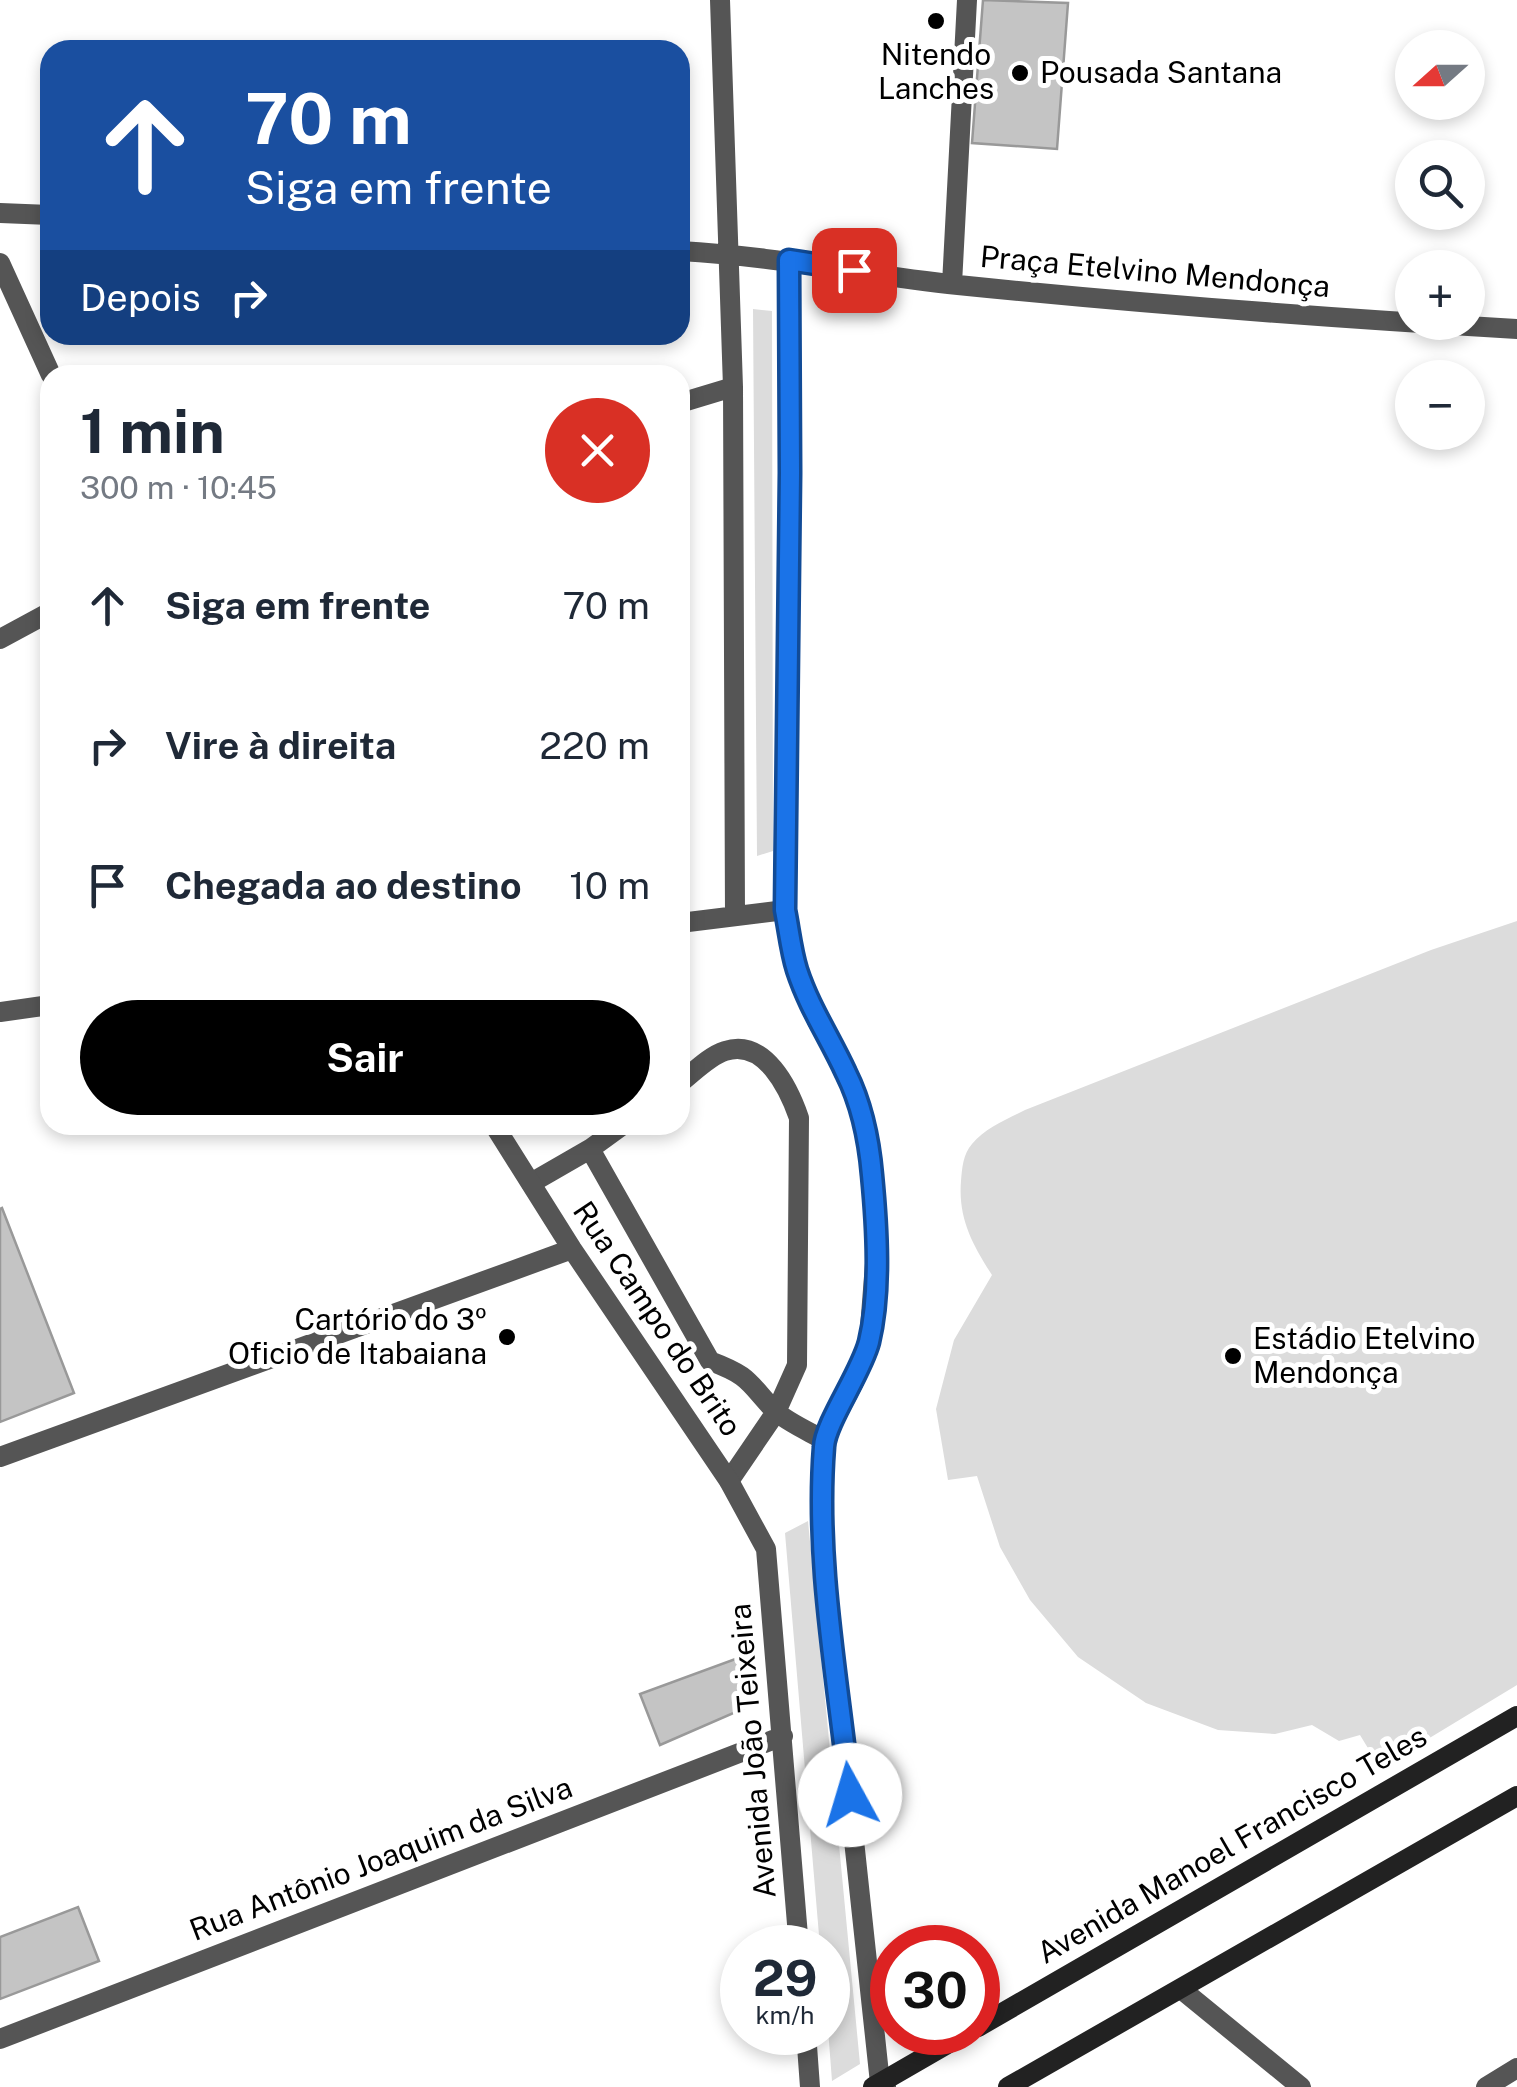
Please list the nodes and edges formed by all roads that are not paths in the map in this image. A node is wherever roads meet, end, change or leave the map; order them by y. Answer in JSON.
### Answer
{"nodes":[{"id":1,"x":720,"y":0,"type":"edge"},
{"id":2,"x":967,"y":0,"type":"edge"},
{"id":3,"x":0,"y":212,"type":"edge"},
{"id":4,"x":40,"y":214,"type":"edge"},
{"id":5,"x":690,"y":251,"type":"edge"},
{"id":6,"x":727,"y":253,"type":"junction"},
{"id":7,"x":789,"y":260,"type":"junction"},
{"id":8,"x":0,"y":264,"type":"edge"},
{"id":9,"x":952,"y":284,"type":"junction"},
{"id":10,"x":1517,"y":328,"type":"edge"},
{"id":11,"x":46,"y":365,"type":"edge"},
{"id":12,"x":733,"y":387,"type":"junction"},
{"id":13,"x":690,"y":400,"type":"edge"},
{"id":14,"x":40,"y":617,"type":"edge"},
{"id":15,"x":0,"y":639,"type":"edge"},
{"id":16,"x":785,"y":910,"type":"junction"},
{"id":17,"x":735,"y":916,"type":"junction"},
{"id":18,"x":690,"y":922,"type":"edge"},
{"id":19,"x":40,"y":1006,"type":"edge"},
{"id":20,"x":0,"y":1012,"type":"edge"},
{"id":21,"x":690,"y":1075,"type":"edge"},
{"id":22,"x":500,"y":1135,"type":"edge"},
{"id":23,"x":609,"y":1135,"type":"edge"},
{"id":24,"x":590,"y":1149,"type":"junction"},
{"id":25,"x":531,"y":1183,"type":"junction"},
{"id":26,"x":572,"y":1249,"type":"junction"},
{"id":27,"x":776,"y":1412,"type":"junction"},
{"id":28,"x":824,"y":1440,"type":"junction"},
{"id":29,"x":0,"y":1458,"type":"edge"},
{"id":30,"x":730,"y":1481,"type":"junction"},
{"id":31,"x":766,"y":1549,"type":"joint"},
{"id":32,"x":1517,"y":1716,"type":"edge"},
{"id":33,"x":783,"y":1736,"type":"junction"},
{"id":34,"x":1517,"y":1796,"type":"edge"},
{"id":35,"x":798,"y":1925,"type":"edge"},
{"id":36,"x":1181,"y":1988,"type":"junction"},
{"id":37,"x":1000,"y":2014,"type":"edge"},
{"id":38,"x":0,"y":2039,"type":"edge"},
{"id":39,"x":808,"y":2055,"type":"edge"},
{"id":40,"x":931,"y":2055,"type":"edge"},
{"id":41,"x":1517,"y":2068,"type":"edge"},
{"id":42,"x":880,"y":2086,"type":"edge"},
{"id":43,"x":810,"y":2087,"type":"edge"},
{"id":44,"x":1008,"y":2087,"type":"edge"},
{"id":45,"x":1301,"y":2087,"type":"edge"},
{"id":46,"x":1486,"y":2087,"type":"edge"}],
"edges":[{"from":1,"to":6,"type":"street"},
{"from":2,"to":9,"type":"street"},
{"from":3,"to":4,"type":"street"},
{"from":5,"to":6,"type":"street","name":"Praça Etelvino Mendonça"},
{"from":6,"to":7,"type":"street","name":"Praça Etelvino Mendonça"},
{"from":6,"to":12,"type":"street"},
{"from":7,"to":9,"type":"street","name":"Praça Etelvino Mendonça"},
{"from":7,"to":16,"type":"street"},
{"from":8,"to":11,"type":"street"},
{"from":9,"to":10,"type":"street","name":"Praça Etelvino Mendonça"},
{"from":12,"to":13,"type":"street"},
{"from":12,"to":17,"type":"street"},
{"from":14,"to":15,"type":"street"},
{"from":16,"to":17,"type":"street"},
{"from":16,"to":28,"type":"street"},
{"from":17,"to":18,"type":"street"},
{"from":19,"to":20,"type":"street"},
{"from":21,"to":27,"type":"street"},
{"from":22,"to":25,"type":"street","name":"Rua Campo do Brito"},
{"from":23,"to":24,"type":"street"},
{"from":24,"to":25,"type":"street"},
{"from":24,"to":27,"type":"street"},
{"from":25,"to":26,"type":"street","name":"Rua Campo do Brito"},
{"from":26,"to":29,"type":"street"},
{"from":26,"to":30,"type":"street","name":"Rua Campo do Brito"},
{"from":27,"to":28,"type":"street"},
{"from":27,"to":30,"type":"street"},
{"from":28,"to":42,"type":"street"},
{"from":30,"to":31,"type":"street","name":"Rua Campo do Brito"},
{"from":31,"to":33,"type":"street","name":"Avenida João Teixeira"},
{"from":32,"to":37,"type":"main road","name":"Avenida Manoel Francisco Teles"},
{"from":33,"to":35,"type":"street","name":"Avenida João Teixeira"},
{"from":33,"to":38,"type":"street","name":"Rua Antônio Joaquim da Silva"},
{"from":34,"to":36,"type":"main road"},
{"from":36,"to":44,"type":"main road"},
{"from":36,"to":45,"type":"street"},
{"from":39,"to":43,"type":"street"},
{"from":40,"to":42,"type":"main road"},
{"from":41,"to":46,"type":"street"}]}
